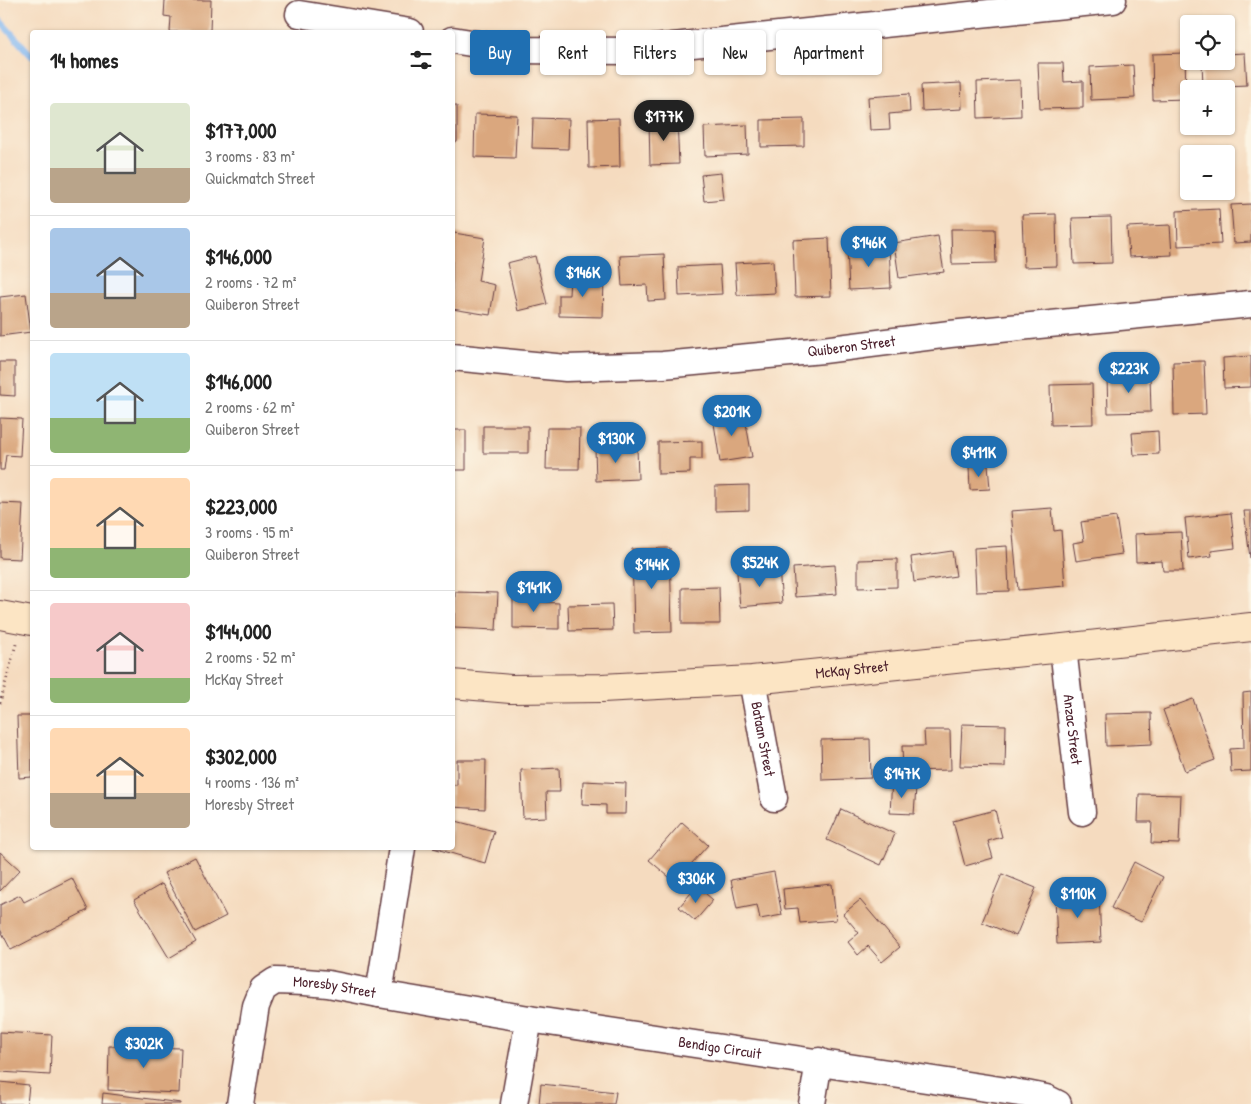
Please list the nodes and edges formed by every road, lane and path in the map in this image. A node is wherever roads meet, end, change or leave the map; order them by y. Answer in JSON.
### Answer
{"nodes":[{"id":1,"x":1113,"y":0,"type":"edge"},
{"id":2,"x":299,"y":16,"type":"edge"},
{"id":3,"x":396,"y":30,"type":"edge"},
{"id":4,"x":455,"y":40,"type":"edge"},
{"id":5,"x":1251,"y":304,"type":"edge"},
{"id":6,"x":455,"y":357,"type":"edge"},
{"id":7,"x":18,"y":619,"type":"edge"},
{"id":8,"x":1251,"y":627,"type":"edge"},
{"id":9,"x":1064,"y":648,"type":"junction"},
{"id":10,"x":752,"y":680,"type":"junction"},
{"id":11,"x":455,"y":684,"type":"edge"},
{"id":12,"x":0,"y":704,"type":"edge"},
{"id":13,"x":774,"y":798,"type":"dead end"},
{"id":14,"x":1082,"y":812,"type":"dead end"},
{"id":15,"x":402,"y":850,"type":"edge"},
{"id":16,"x":379,"y":994,"type":"junction"},
{"id":17,"x":529,"y":1019,"type":"junction"},
{"id":18,"x":819,"y":1061,"type":"junction"},
{"id":19,"x":240,"y":1104,"type":"edge"},
{"id":20,"x":514,"y":1104,"type":"edge"},
{"id":21,"x":812,"y":1104,"type":"edge"},
{"id":22,"x":1058,"y":1104,"type":"edge"}],
"edges":[{"from":1,"to":4,"type":"street"},
{"from":2,"to":3,"type":"street"},
{"from":5,"to":6,"type":"street","name":"Quiberon Street"},
{"from":7,"to":12,"type":"path"},
{"from":8,"to":9,"type":"street","name":"McKay Street"},
{"from":9,"to":10,"type":"street","name":"McKay Street"},
{"from":9,"to":14,"type":"street","name":"Anzac Street"},
{"from":10,"to":11,"type":"street","name":"McKay Street"},
{"from":10,"to":13,"type":"street","name":"Bataan Street"},
{"from":15,"to":16,"type":"street","name":"Moresby Street"},
{"from":16,"to":17,"type":"street","name":"Bendigo Circuit"},
{"from":16,"to":19,"type":"street","name":"Moresby Street"},
{"from":17,"to":18,"type":"street","name":"Bendigo Circuit"},
{"from":17,"to":20,"type":"street"},
{"from":18,"to":21,"type":"street"},
{"from":18,"to":22,"type":"street","name":"Bendigo Circuit"}]}
